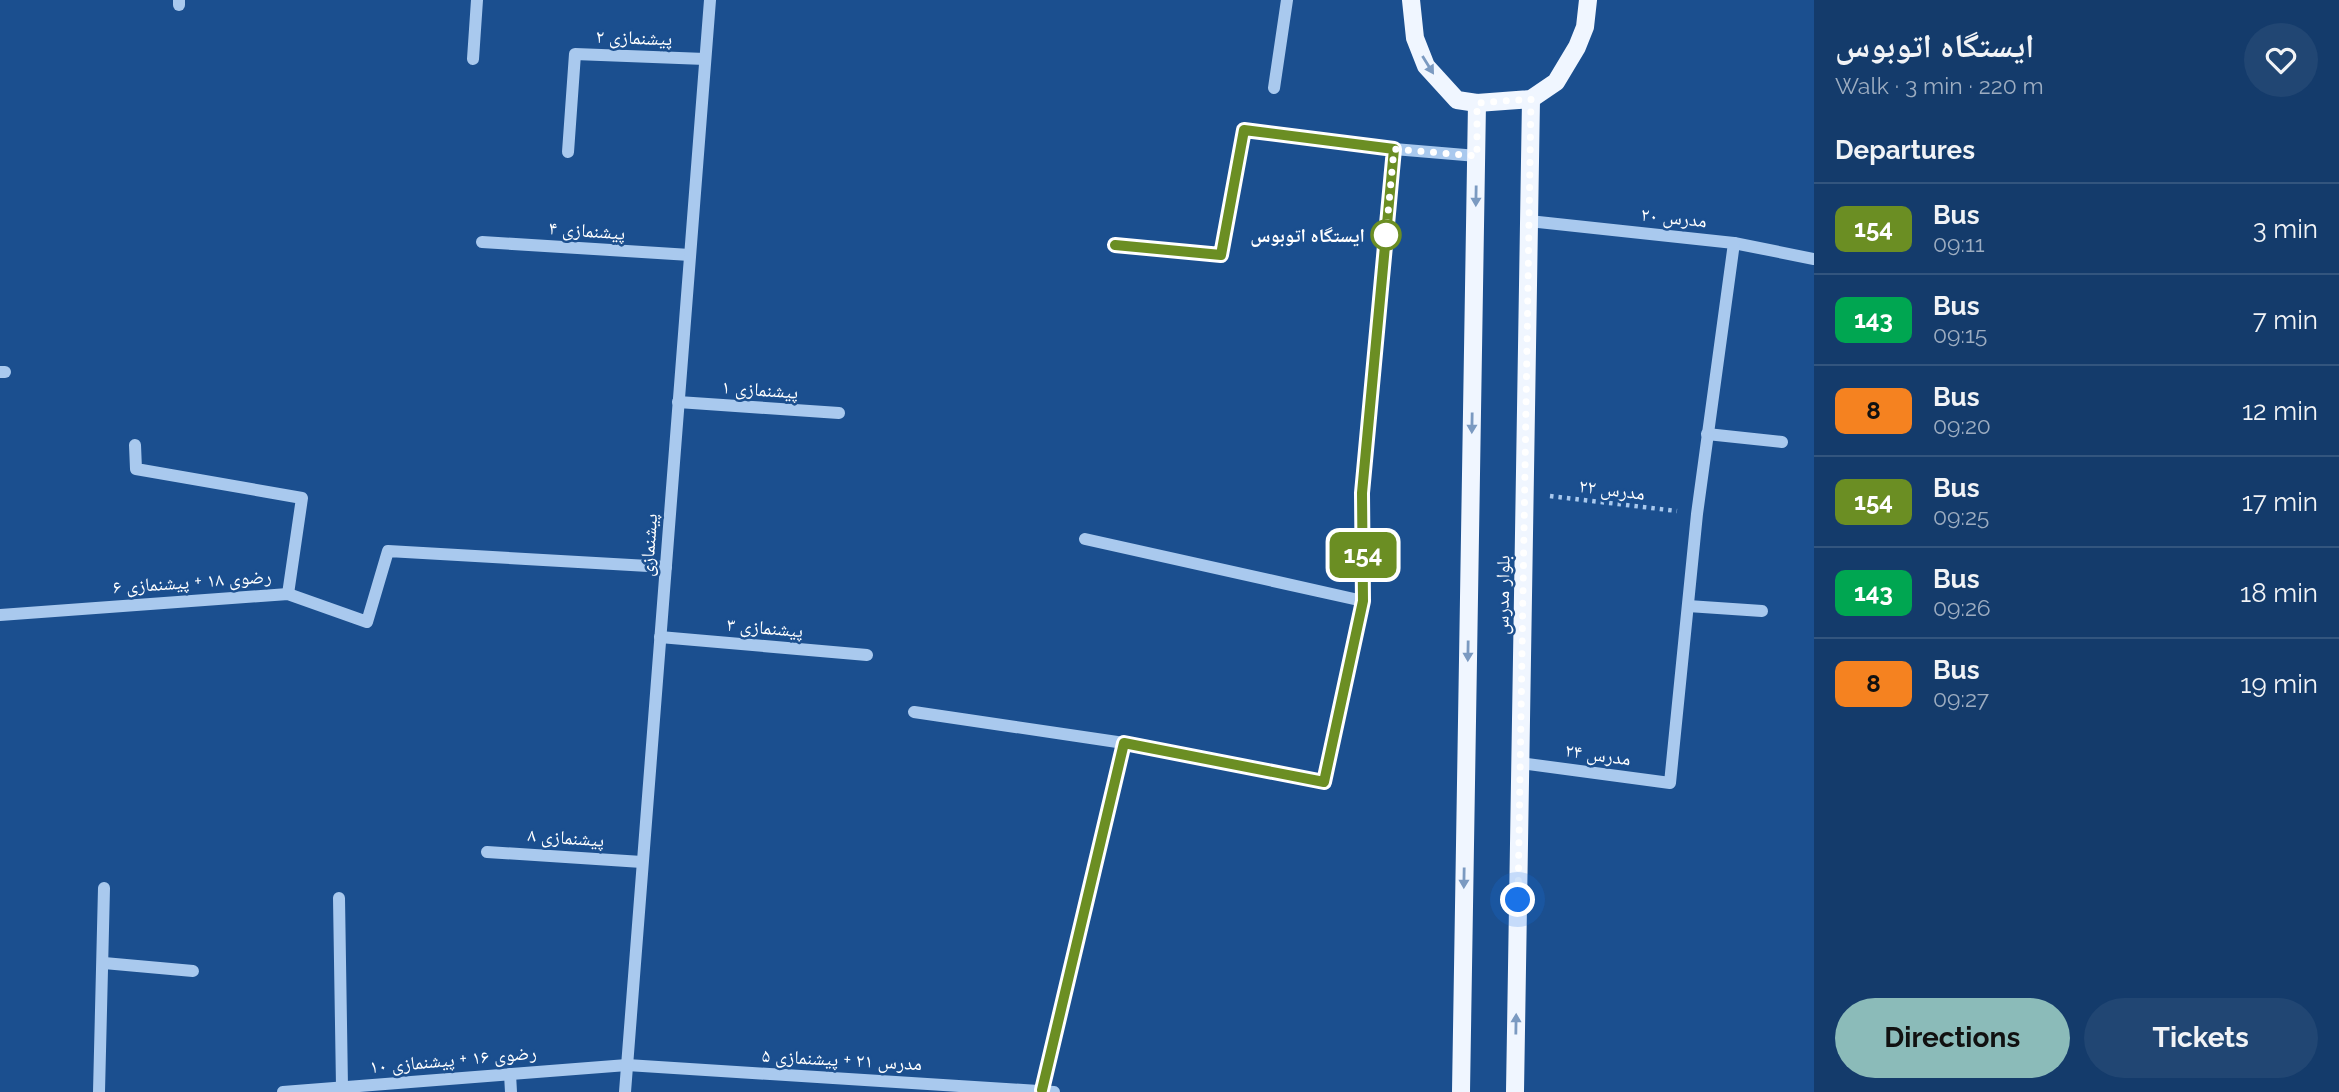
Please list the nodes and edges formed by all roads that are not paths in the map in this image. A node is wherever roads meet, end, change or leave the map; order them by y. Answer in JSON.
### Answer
{"nodes":[{"id":1,"x":477,"y":0,"type":"edge"},
{"id":2,"x":710,"y":0,"type":"edge"},
{"id":3,"x":1287,"y":0,"type":"edge"},
{"id":4,"x":1411,"y":0,"type":"edge"},
{"id":5,"x":1588,"y":0,"type":"edge"},
{"id":6,"x":473,"y":59,"type":"dead end"},
{"id":7,"x":705,"y":59,"type":"junction"},
{"id":8,"x":1274,"y":88,"type":"dead end"},
{"id":9,"x":1531,"y":99,"type":"junction"},
{"id":10,"x":1477,"y":103,"type":"junction"},
{"id":11,"x":1394,"y":149,"type":"junction"},
{"id":12,"x":568,"y":152,"type":"dead end"},
{"id":13,"x":1477,"y":156,"type":"junction"},
{"id":14,"x":1529,"y":221,"type":"junction"},
{"id":15,"x":482,"y":242,"type":"dead end"},
{"id":16,"x":1734,"y":243,"type":"junction"},
{"id":17,"x":1115,"y":245,"type":"dead end"},
{"id":18,"x":690,"y":255,"type":"junction"},
{"id":19,"x":1814,"y":259,"type":"edge"},
{"id":20,"x":678,"y":402,"type":"junction"},
{"id":21,"x":839,"y":413,"type":"dead end"},
{"id":22,"x":1707,"y":434,"type":"junction"},
{"id":23,"x":1782,"y":442,"type":"dead end"},
{"id":24,"x":135,"y":445,"type":"dead end"},
{"id":25,"x":1085,"y":539,"type":"dead end"},
{"id":26,"x":666,"y":567,"type":"junction"},
{"id":27,"x":288,"y":594,"type":"junction"},
{"id":28,"x":1363,"y":601,"type":"junction"},
{"id":29,"x":1688,"y":606,"type":"junction"},
{"id":30,"x":1762,"y":611,"type":"dead end"},
{"id":31,"x":0,"y":615,"type":"edge"},
{"id":32,"x":660,"y":638,"type":"junction"},
{"id":33,"x":867,"y":655,"type":"dead end"},
{"id":34,"x":914,"y":712,"type":"dead end"},
{"id":35,"x":1124,"y":743,"type":"junction"},
{"id":36,"x":1520,"y":762,"type":"junction"},
{"id":37,"x":487,"y":852,"type":"dead end"},
{"id":38,"x":642,"y":862,"type":"junction"},
{"id":39,"x":104,"y":888,"type":"dead end"},
{"id":40,"x":339,"y":898,"type":"dead end"},
{"id":41,"x":104,"y":962,"type":"junction"},
{"id":42,"x":193,"y":971,"type":"dead end"},
{"id":43,"x":627,"y":1065,"type":"junction"},
{"id":44,"x":510,"y":1074,"type":"junction"},
{"id":45,"x":854,"y":1085,"type":"edge"},
{"id":46,"x":342,"y":1087,"type":"junction"},
{"id":47,"x":316,"y":1091,"type":"edge"},
{"id":48,"x":1048,"y":1091,"type":"edge"},
{"id":49,"x":99,"y":1092,"type":"edge"},
{"id":50,"x":283,"y":1092,"type":"edge"},
{"id":51,"x":511,"y":1092,"type":"edge"},
{"id":52,"x":625,"y":1092,"type":"edge"},
{"id":53,"x":1461,"y":1092,"type":"edge"},
{"id":54,"x":1515,"y":1092,"type":"edge"}],
"edges":[{"from":1,"to":6,"type":"street"},
{"from":2,"to":7,"type":"street","name":"پیشنمازی"},
{"from":3,"to":8,"type":"street"},
{"from":4,"to":10,"type":"main road","one_way":true},
{"from":5,"to":9,"type":"main road"},
{"from":7,"to":12,"type":"street","name":"پیشنمازی ۲"},
{"from":7,"to":18,"type":"street","name":"پیشنمازی"},
{"from":9,"to":10,"type":"main road"},
{"from":9,"to":14,"type":"main road","name":"بلوار مدرس"},
{"from":10,"to":13,"type":"main road","name":"بلوار مدرس"},
{"from":11,"to":13,"type":"street"},
{"from":11,"to":17,"type":"street"},
{"from":11,"to":28,"type":"street"},
{"from":13,"to":53,"type":"main road","name":"بلوار مدرس","one_way":true},
{"from":14,"to":16,"type":"street","name":"مدرس ۲۰"},
{"from":14,"to":36,"type":"main road","name":"بلوار مدرس"},
{"from":15,"to":18,"type":"street","name":"پیشنمازی ۴"},
{"from":16,"to":19,"type":"street","name":"مدرس ۲۰"},
{"from":16,"to":22,"type":"street"},
{"from":18,"to":20,"type":"street","name":"پیشنمازی"},
{"from":20,"to":21,"type":"street","name":"پیشنمازی ۱"},
{"from":20,"to":26,"type":"street","name":"پیشنمازی"},
{"from":22,"to":23,"type":"street"},
{"from":22,"to":29,"type":"street"},
{"from":24,"to":27,"type":"street"},
{"from":25,"to":28,"type":"street"},
{"from":26,"to":27,"type":"street","name":"رضوی ۱۸ + پیشنمازی ۶"},
{"from":26,"to":32,"type":"street","name":"پیشنمازی"},
{"from":27,"to":31,"type":"street","name":"رضوی ۱۸ + پیشنمازی ۶"},
{"from":28,"to":35,"type":"street"},
{"from":29,"to":30,"type":"street"},
{"from":29,"to":36,"type":"street","name":"مدرس ۲۴"},
{"from":32,"to":33,"type":"street","name":"پیشنمازی ۳"},
{"from":32,"to":38,"type":"street","name":"پیشنمازی"},
{"from":34,"to":35,"type":"street"},
{"from":35,"to":48,"type":"street"},
{"from":54,"to":36,"type":"main road","name":"بلوار مدرس","one_way":true},
{"from":37,"to":38,"type":"street","name":"پیشنمازی ۸"},
{"from":38,"to":43,"type":"street","name":"پیشنمازی"},
{"from":39,"to":41,"type":"street"},
{"from":40,"to":46,"type":"street"},
{"from":41,"to":42,"type":"street"},
{"from":41,"to":49,"type":"street"},
{"from":43,"to":44,"type":"street","name":"رضوی ۱۶ + پیشنمازی ۱۰"},
{"from":43,"to":45,"type":"street","name":"مدرس ۲۱ + پیشنمازی ۵"},
{"from":43,"to":52,"type":"street","name":"پیشنمازی"},
{"from":44,"to":46,"type":"street","name":"رضوی ۱۶ + پیشنمازی ۱۰"},
{"from":44,"to":51,"type":"street"},
{"from":45,"to":48,"type":"street","name":"مدرس ۲۱ + پیشنمازی ۵"},
{"from":46,"to":47,"type":"street","name":"رضوی ۱۶ + پیشنمازی ۱۰"},
{"from":47,"to":50,"type":"street","name":"رضوی ۱۶ + پیشنمازی ۱۰"}]}
